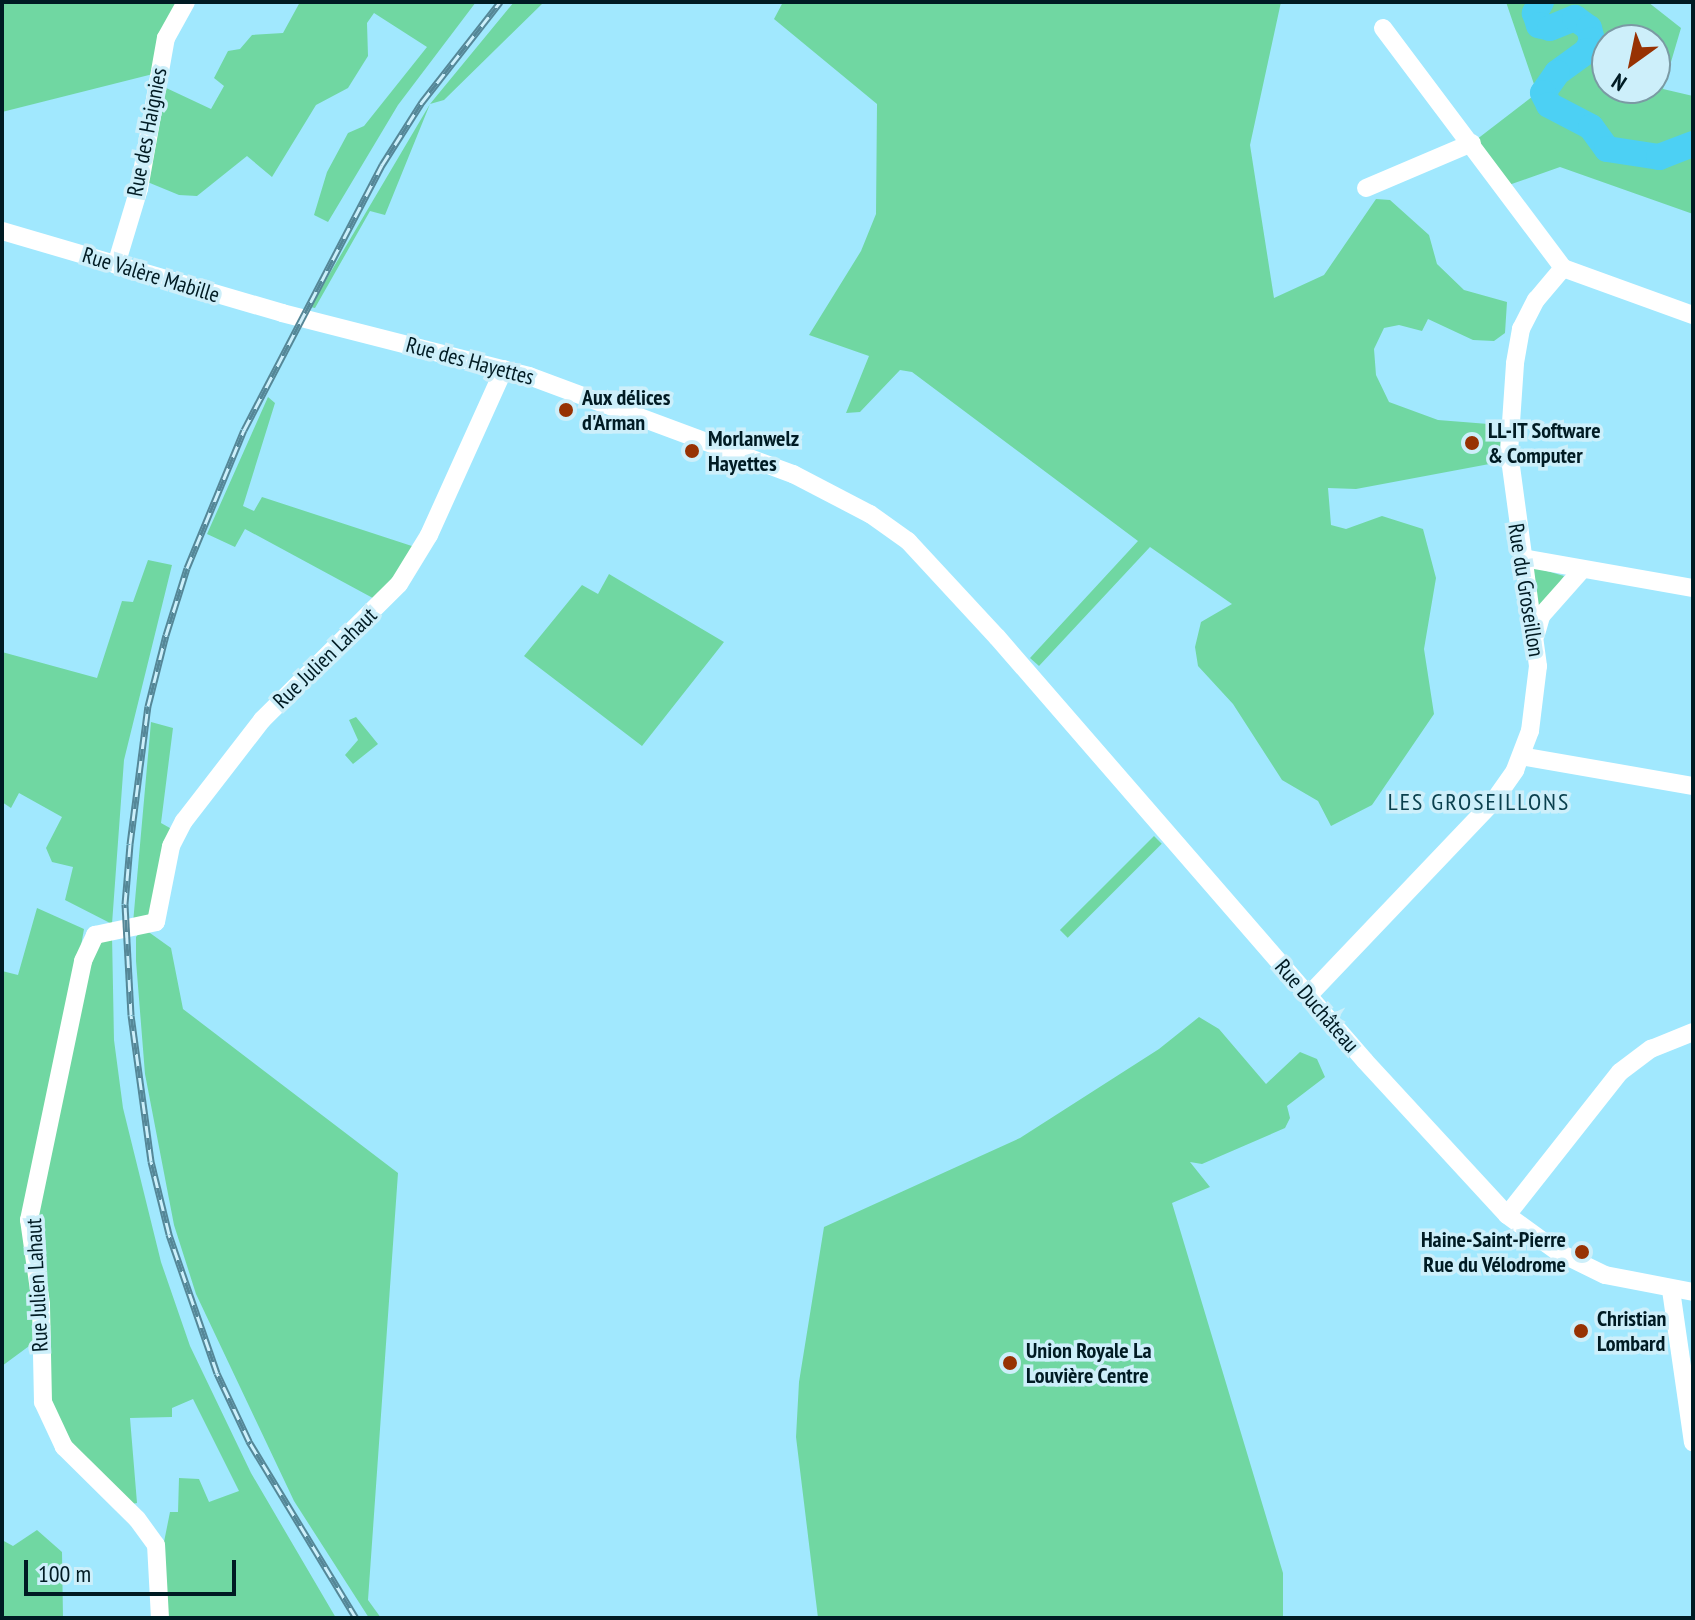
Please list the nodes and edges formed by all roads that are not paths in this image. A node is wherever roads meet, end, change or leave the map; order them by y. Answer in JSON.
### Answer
{"nodes":[{"id":1,"x":186,"y":2,"type":"edge"},
{"id":2,"x":1383,"y":28,"type":"dead end"},
{"id":3,"x":1472,"y":143,"type":"junction"},
{"id":4,"x":1366,"y":188,"type":"dead end"},
{"id":5,"x":2,"y":231,"type":"edge"},
{"id":6,"x":116,"y":265,"type":"junction"},
{"id":7,"x":1563,"y":268,"type":"junction"},
{"id":8,"x":1693,"y":315,"type":"edge"},
{"id":9,"x":300,"y":318,"type":"joint"},
{"id":10,"x":504,"y":369,"type":"junction"},
{"id":11,"x":1523,"y":558,"type":"junction"},
{"id":12,"x":1581,"y":571,"type":"junction"},
{"id":13,"x":1693,"y":588,"type":"edge"},
{"id":14,"x":997,"y":637,"type":"joint"},
{"id":15,"x":1535,"y":641,"type":"junction"},
{"id":16,"x":1521,"y":756,"type":"junction"},
{"id":17,"x":1693,"y":786,"type":"edge"},
{"id":18,"x":1308,"y":996,"type":"junction"},
{"id":19,"x":1693,"y":1032,"type":"edge"},
{"id":20,"x":1507,"y":1215,"type":"junction"},
{"id":21,"x":1671,"y":1290,"type":"junction"},
{"id":22,"x":1693,"y":1292,"type":"edge"},
{"id":23,"x":1693,"y":1442,"type":"edge"},
{"id":24,"x":160,"y":1618,"type":"edge"}],
"edges":[{"from":1,"to":6,"type":"street","name":"Rue des Haignies"},
{"from":2,"to":3,"type":"street"},
{"from":3,"to":4,"type":"street"},
{"from":3,"to":7,"type":"street"},
{"from":5,"to":6,"type":"street","name":"Rue Valère Mabille"},
{"from":6,"to":9,"type":"street","name":"Rue Valère Mabille"},
{"from":7,"to":8,"type":"street"},
{"from":7,"to":11,"type":"street","name":"Rue du Groseillon"},
{"from":9,"to":10,"type":"street","name":"Rue des Hayettes"},
{"from":10,"to":14,"type":"street","name":"Rue des Hayettes"},
{"from":10,"to":24,"type":"street","name":"Rue Julien Lahaut"},
{"from":11,"to":12,"type":"street"},
{"from":11,"to":15,"type":"street","name":"Rue du Groseillon"},
{"from":12,"to":13,"type":"street"},
{"from":12,"to":15,"type":"street"},
{"from":14,"to":18,"type":"street","name":"Rue Duchâteau"},
{"from":15,"to":16,"type":"street","name":"Rue du Groseillon"},
{"from":16,"to":17,"type":"street"},
{"from":16,"to":18,"type":"street","name":"Rue du Groseillon"},
{"from":18,"to":20,"type":"street","name":"Rue Duchâteau"},
{"from":19,"to":20,"type":"street"},
{"from":20,"to":21,"type":"street","name":"Rue Duchâteau"},
{"from":21,"to":22,"type":"street","name":"Rue Duchâteau"},
{"from":21,"to":23,"type":"street"}]}
